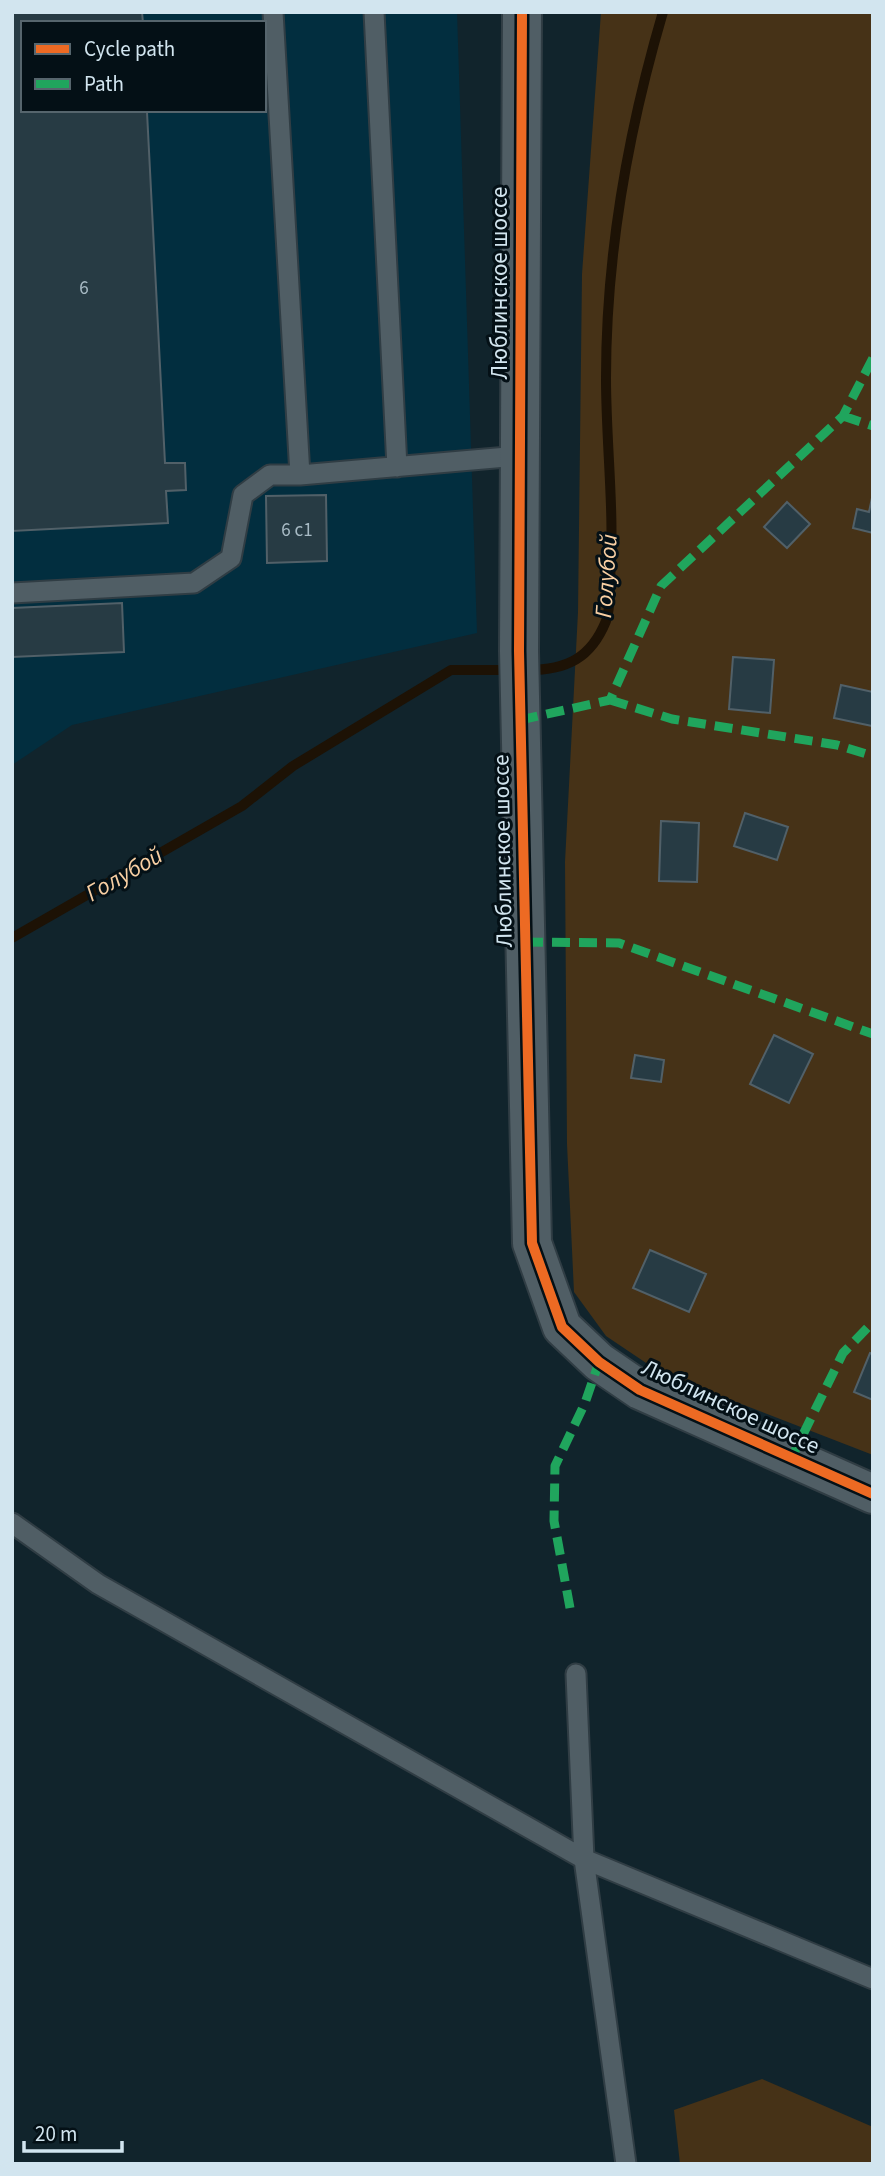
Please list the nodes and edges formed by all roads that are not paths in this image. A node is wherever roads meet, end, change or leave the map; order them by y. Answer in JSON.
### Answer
{"nodes":[{"id":1,"x":273,"y":12,"type":"edge"},
{"id":2,"x":374,"y":12,"type":"edge"},
{"id":3,"x":522,"y":12,"type":"edge"},
{"id":4,"x":519,"y":456,"type":"junction"},
{"id":5,"x":397,"y":467,"type":"junction"},
{"id":6,"x":300,"y":475,"type":"junction"},
{"id":7,"x":12,"y":593,"type":"edge"},
{"id":8,"x":873,"y":1494,"type":"edge"},
{"id":9,"x":12,"y":1523,"type":"edge"},
{"id":10,"x":576,"y":1674,"type":"dead end"},
{"id":11,"x":584,"y":1859,"type":"junction"},
{"id":12,"x":873,"y":1979,"type":"edge"},
{"id":13,"x":626,"y":2164,"type":"edge"}],
"edges":[{"from":1,"to":6,"type":"lane"},
{"from":2,"to":5,"type":"lane"},
{"from":3,"to":4,"type":"street","name":"Люблинское шоссе"},
{"from":4,"to":5,"type":"lane"},
{"from":4,"to":8,"type":"street","name":"Люблинское шоссе"},
{"from":5,"to":6,"type":"lane"},
{"from":6,"to":7,"type":"lane"},
{"from":9,"to":11,"type":"lane"},
{"from":10,"to":11,"type":"lane"},
{"from":11,"to":12,"type":"lane"},
{"from":11,"to":13,"type":"lane"}]}
